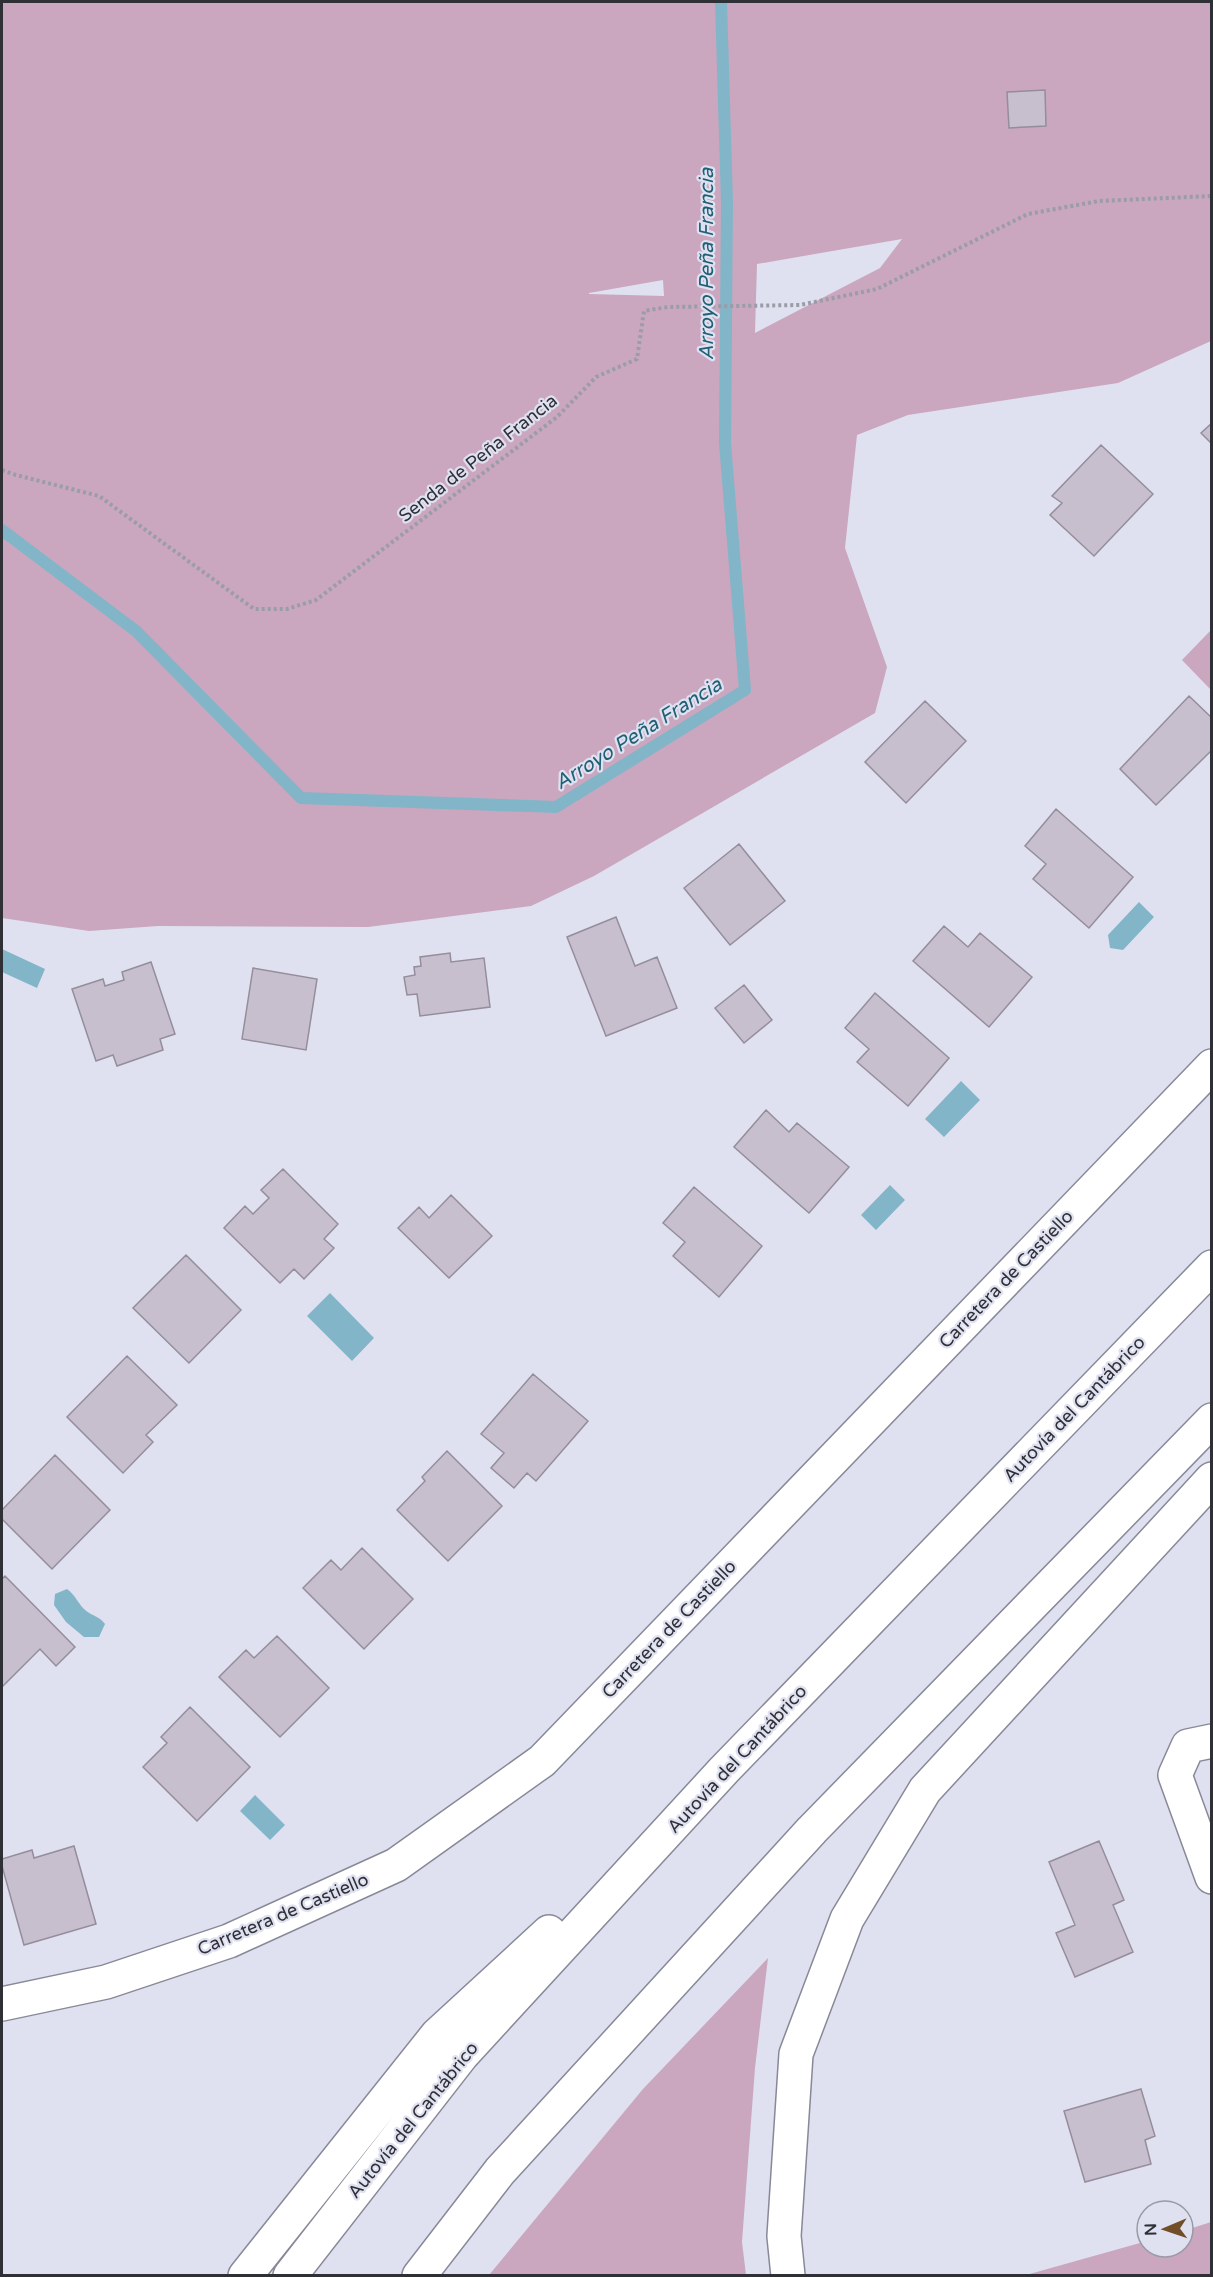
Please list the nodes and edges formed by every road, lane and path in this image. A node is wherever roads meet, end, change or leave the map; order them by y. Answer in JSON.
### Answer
{"nodes":[{"id":1,"x":1212,"y":196,"type":"edge"},
{"id":2,"x":2,"y":470,"type":"edge"},
{"id":3,"x":1212,"y":1066,"type":"edge"},
{"id":4,"x":1212,"y":1267,"type":"edge"},
{"id":5,"x":1212,"y":1420,"type":"edge"},
{"id":6,"x":1212,"y":1479,"type":"edge"},
{"id":7,"x":1212,"y":1742,"type":"edge"},
{"id":8,"x":724,"y":1770,"type":"junction"},
{"id":9,"x":1212,"y":1877,"type":"edge"},
{"id":10,"x":2,"y":2004,"type":"edge"},
{"id":11,"x":245,"y":2276,"type":"edge"},
{"id":12,"x":290,"y":2276,"type":"edge"},
{"id":13,"x":419,"y":2276,"type":"edge"},
{"id":14,"x":788,"y":2276,"type":"edge"}],
"edges":[{"from":1,"to":2,"type":"path","name":"Senda de Peña Francia"},
{"from":3,"to":10,"type":"main road","name":"Carretera de Castiello"},
{"from":4,"to":8,"type":"main road","name":"Autovía del Cantábrico"},
{"from":5,"to":13,"type":"main road"},
{"from":6,"to":14,"type":"main road"},
{"from":7,"to":9,"type":"main road"},
{"from":8,"to":11,"type":"main road"},
{"from":8,"to":12,"type":"main road","name":"Autovía del Cantábrico"}]}
